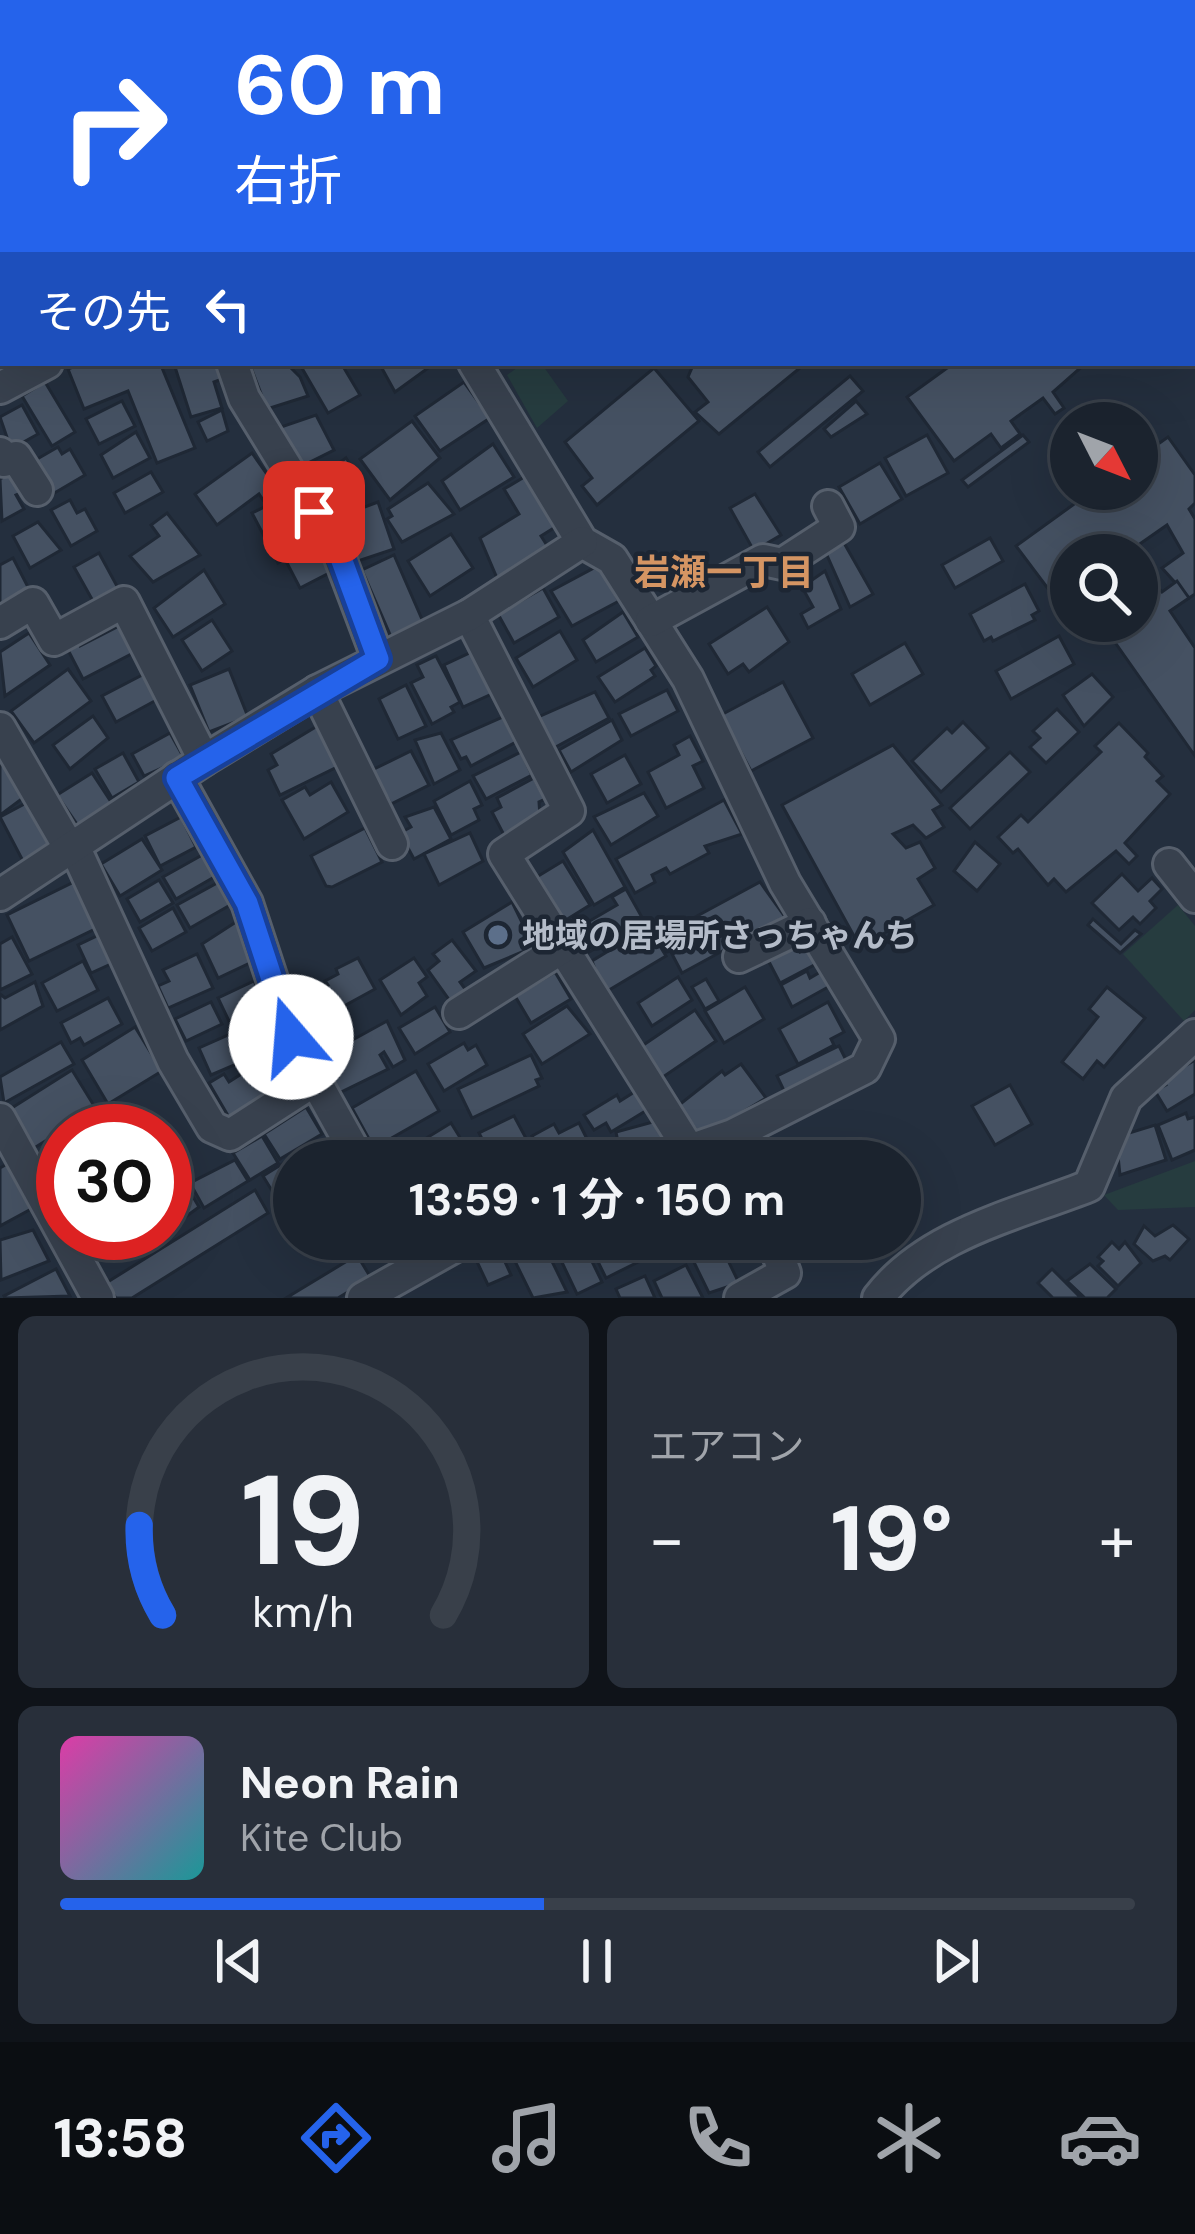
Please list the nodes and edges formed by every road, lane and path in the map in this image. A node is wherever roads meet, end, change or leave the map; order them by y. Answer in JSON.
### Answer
{"nodes":[{"id":1,"x":40,"y":366,"type":"edge"},
{"id":2,"x":233,"y":366,"type":"edge"},
{"id":3,"x":476,"y":366,"type":"edge"},
{"id":4,"x":0,"y":388,"type":"edge"},
{"id":5,"x":0,"y":453,"type":"edge"},
{"id":6,"x":37,"y":490,"type":"dead end"},
{"id":7,"x":828,"y":506,"type":"dead end"},
{"id":8,"x":582,"y":542,"type":"junction"},
{"id":9,"x":469,"y":615,"type":"junction"},
{"id":10,"x":651,"y":622,"type":"junction"},
{"id":11,"x":0,"y":623,"type":"edge"},
{"id":12,"x":378,"y":659,"type":"junction"},
{"id":13,"x":316,"y":692,"type":"junction"},
{"id":14,"x":0,"y":728,"type":"edge"},
{"id":15,"x":204,"y":760,"type":"junction"},
{"id":16,"x":177,"y":778,"type":"junction"},
{"id":17,"x":392,"y":844,"type":"dead end"},
{"id":18,"x":72,"y":847,"type":"junction"},
{"id":19,"x":1168,"y":864,"type":"dead end"},
{"id":20,"x":0,"y":895,"type":"edge"},
{"id":21,"x":1195,"y":897,"type":"edge"},
{"id":22,"x":810,"y":923,"type":"junction"},
{"id":23,"x":562,"y":948,"type":"junction"},
{"id":24,"x":740,"y":956,"type":"dead end"},
{"id":25,"x":459,"y":1013,"type":"dead end"},
{"id":26,"x":1195,"y":1035,"type":"edge"},
{"id":27,"x":314,"y":1081,"type":"junction"},
{"id":28,"x":0,"y":1119,"type":"edge"},
{"id":29,"x":348,"y":1140,"type":"edge"},
{"id":30,"x":683,"y":1140,"type":"edge"},
{"id":31,"x":751,"y":1140,"type":"edge"},
{"id":32,"x":440,"y":1260,"type":"edge"},
{"id":33,"x":780,"y":1260,"type":"edge"},
{"id":34,"x":412,"y":1281,"type":"edge"},
{"id":35,"x":98,"y":1298,"type":"edge"},
{"id":36,"x":363,"y":1298,"type":"edge"},
{"id":37,"x":740,"y":1298,"type":"edge"},
{"id":38,"x":878,"y":1298,"type":"edge"}],
"edges":[{"from":1,"to":4,"type":"street"},
{"from":2,"to":12,"type":"street"},
{"from":3,"to":8,"type":"street"},
{"from":5,"to":6,"type":"street"},
{"from":7,"to":10,"type":"street"},
{"from":8,"to":9,"type":"street"},
{"from":8,"to":10,"type":"street"},
{"from":9,"to":12,"type":"street"},
{"from":9,"to":23,"type":"street"},
{"from":10,"to":22,"type":"street"},
{"from":11,"to":15,"type":"street"},
{"from":12,"to":13,"type":"street"},
{"from":13,"to":15,"type":"street"},
{"from":13,"to":17,"type":"street"},
{"from":14,"to":18,"type":"street"},
{"from":15,"to":16,"type":"street"},
{"from":16,"to":18,"type":"street"},
{"from":16,"to":27,"type":"street"},
{"from":18,"to":20,"type":"street"},
{"from":18,"to":27,"type":"street"},
{"from":19,"to":21,"type":"street"},
{"from":22,"to":24,"type":"street"},
{"from":22,"to":31,"type":"street"},
{"from":23,"to":25,"type":"street"},
{"from":23,"to":30,"type":"street"},
{"from":26,"to":38,"type":"street"},
{"from":27,"to":29,"type":"street"},
{"from":28,"to":35,"type":"street"},
{"from":32,"to":34,"type":"street"},
{"from":33,"to":37,"type":"street"},
{"from":34,"to":36,"type":"street"}]}
